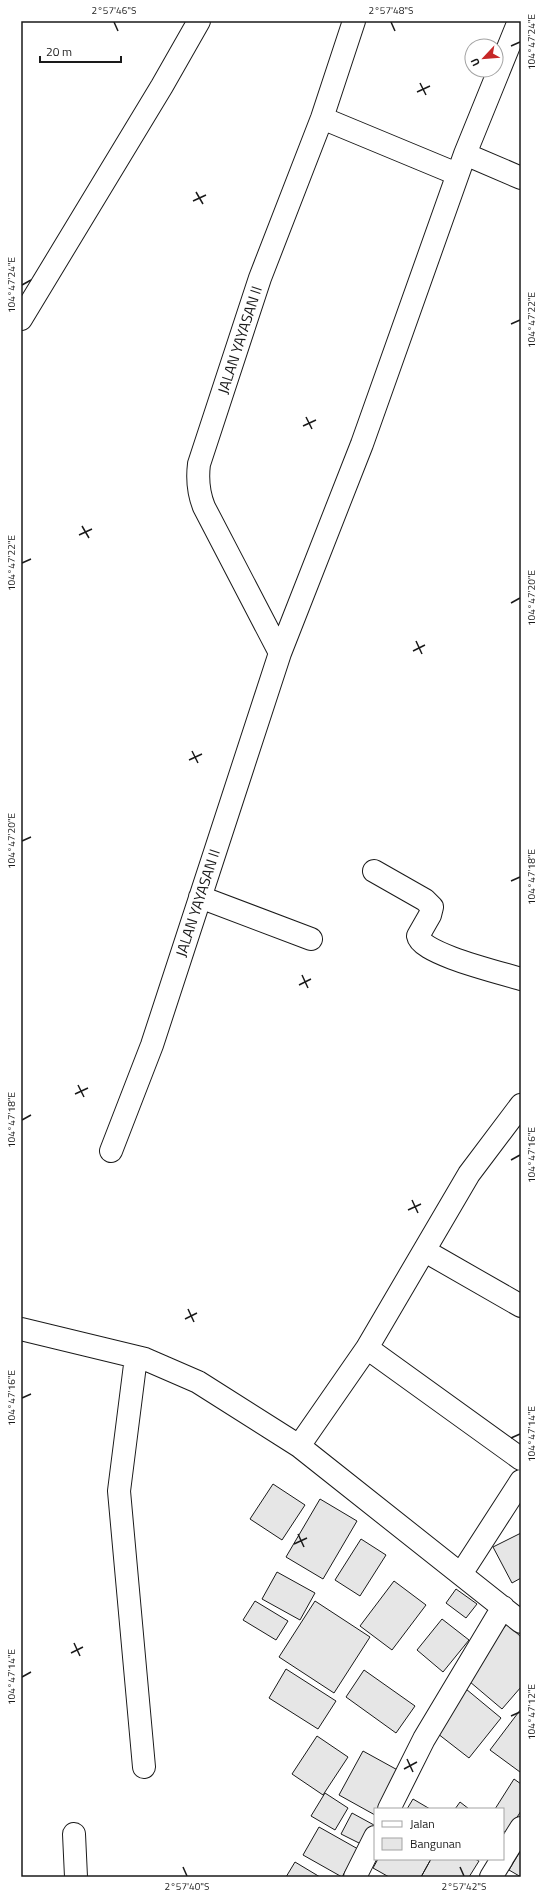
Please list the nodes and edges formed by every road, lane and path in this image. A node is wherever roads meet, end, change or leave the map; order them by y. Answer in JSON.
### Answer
{"nodes":[{"id":1,"x":199,"y":21,"type":"edge"},
{"id":2,"x":354,"y":21,"type":"edge"},
{"id":3,"x":519,"y":21,"type":"edge"},
{"id":4,"x":322,"y":118,"type":"junction"},
{"id":5,"x":465,"y":154,"type":"junction"},
{"id":6,"x":457,"y":174,"type":"junction"},
{"id":7,"x":521,"y":178,"type":"edge"},
{"id":8,"x":21,"y":319,"type":"edge"},
{"id":9,"x":280,"y":653,"type":"junction"},
{"id":10,"x":374,"y":871,"type":"dead end"},
{"id":11,"x":200,"y":897,"type":"junction"},
{"id":12,"x":311,"y":938,"type":"dead end"},
{"id":13,"x":521,"y":979,"type":"edge"},
{"id":14,"x":521,"y":1106,"type":"edge"},
{"id":15,"x":111,"y":1151,"type":"dead end"},
{"id":16,"x":425,"y":1251,"type":"junction"},
{"id":17,"x":521,"y":1306,"type":"edge"},
{"id":18,"x":21,"y":1329,"type":"edge"},
{"id":19,"x":367,"y":1348,"type":"junction"},
{"id":20,"x":136,"y":1357,"type":"junction"},
{"id":21,"x":299,"y":1446,"type":"junction"},
{"id":22,"x":521,"y":1459,"type":"edge"},
{"id":23,"x":521,"y":1481,"type":"edge"},
{"id":24,"x":461,"y":1574,"type":"junction"},
{"id":25,"x":515,"y":1612,"type":"edge"},
{"id":26,"x":144,"y":1767,"type":"dead end"},
{"id":27,"x":390,"y":1808,"type":"edge"},
{"id":28,"x":521,"y":1828,"type":"edge"},
{"id":29,"x":74,"y":1834,"type":"dead end"},
{"id":30,"x":374,"y":1839,"type":"edge"},
{"id":31,"x":504,"y":1855,"type":"edge"},
{"id":32,"x":501,"y":1860,"type":"edge"},
{"id":33,"x":76,"y":1877,"type":"edge"},
{"id":34,"x":354,"y":1877,"type":"edge"},
{"id":35,"x":491,"y":1877,"type":"edge"}],
"edges":[{"from":1,"to":8,"type":"street"},
{"from":2,"to":4,"type":"street","name":"JALAN YAYASAN II"},
{"from":3,"to":5,"type":"street","name":"JALAN YAYASAN II"},
{"from":4,"to":6,"type":"street"},
{"from":4,"to":9,"type":"street","name":"JALAN YAYASAN II"},
{"from":5,"to":6,"type":"street","name":"JALAN YAYASAN II"},
{"from":5,"to":7,"type":"street"},
{"from":6,"to":9,"type":"street","name":"JALAN YAYASAN II"},
{"from":9,"to":11,"type":"street","name":"JALAN YAYASAN II"},
{"from":10,"to":13,"type":"street"},
{"from":11,"to":12,"type":"street"},
{"from":11,"to":15,"type":"street","name":"JALAN YAYASAN II"},
{"from":14,"to":16,"type":"street"},
{"from":16,"to":17,"type":"street"},
{"from":16,"to":19,"type":"street"},
{"from":18,"to":20,"type":"street"},
{"from":19,"to":21,"type":"street"},
{"from":19,"to":22,"type":"street"},
{"from":20,"to":21,"type":"street"},
{"from":20,"to":26,"type":"street"},
{"from":21,"to":24,"type":"street"},
{"from":23,"to":24,"type":"street"},
{"from":24,"to":25,"type":"street"},
{"from":25,"to":27,"type":"street"},
{"from":28,"to":31,"type":"street"},
{"from":29,"to":33,"type":"street"},
{"from":30,"to":34,"type":"street"},
{"from":32,"to":35,"type":"street"}]}
